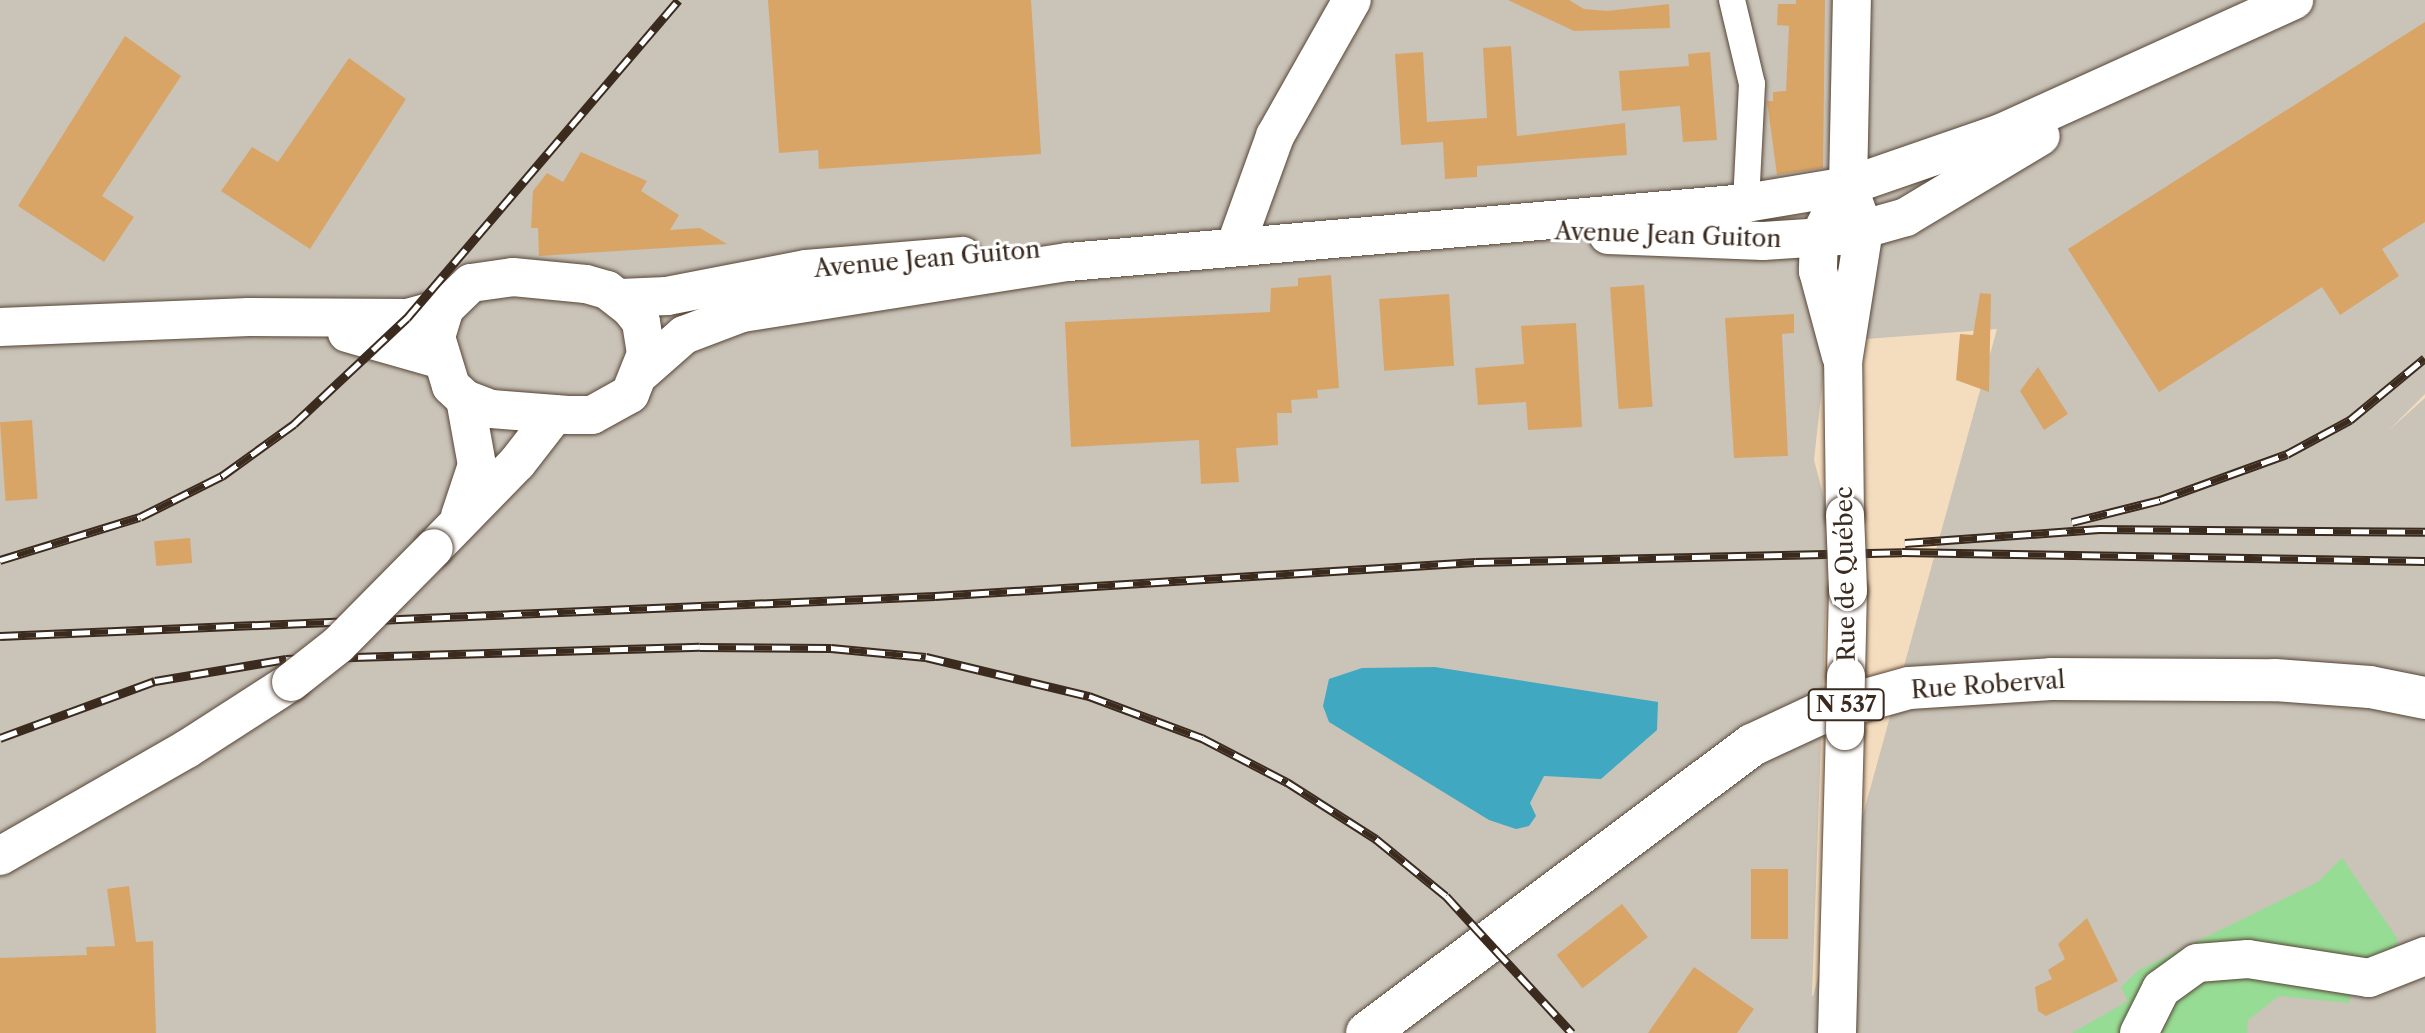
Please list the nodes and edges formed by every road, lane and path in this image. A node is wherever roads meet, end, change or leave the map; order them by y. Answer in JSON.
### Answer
{"nodes":[{"id":1,"x":1352,"y":0,"type":"edge"},
{"id":2,"x":1732,"y":0,"type":"edge"},
{"id":3,"x":1852,"y":0,"type":"edge"},
{"id":4,"x":2246,"y":0,"type":"edge"},
{"id":5,"x":2294,"y":0,"type":"edge"},
{"id":6,"x":2174,"y":53,"type":"junction"},
{"id":7,"x":2130,"y":76,"type":"junction"},
{"id":8,"x":1746,"y":203,"type":"junction"},
{"id":9,"x":1844,"y":216,"type":"junction"},
{"id":10,"x":1471,"y":227,"type":"junction"},
{"id":11,"x":1236,"y":244,"type":"junction"},
{"id":12,"x":919,"y":272,"type":"junction"},
{"id":13,"x":620,"y":298,"type":"junction"},
{"id":14,"x":445,"y":308,"type":"junction"},
{"id":15,"x":249,"y":317,"type":"junction"},
{"id":16,"x":0,"y":327,"type":"edge"},
{"id":17,"x":439,"y":359,"type":"junction"},
{"id":18,"x":642,"y":372,"type":"junction"},
{"id":19,"x":465,"y":399,"type":"junction"},
{"id":20,"x":555,"y":414,"type":"junction"},
{"id":21,"x":446,"y":535,"type":"junction"},
{"id":22,"x":2425,"y":698,"type":"edge"},
{"id":23,"x":0,"y":856,"type":"edge"},
{"id":24,"x":2425,"y":956,"type":"edge"},
{"id":25,"x":1839,"y":1031,"type":"edge"},
{"id":26,"x":1367,"y":1033,"type":"edge"},
{"id":27,"x":2139,"y":1033,"type":"edge"}],
"edges":[{"from":1,"to":11,"type":"street"},
{"from":2,"to":8,"type":"street"},
{"from":3,"to":9,"type":"street","name":"Rue de Québec"},
{"from":4,"to":6,"type":"street"},
{"from":5,"to":6,"type":"street"},
{"from":6,"to":7,"type":"street"},
{"from":7,"to":9,"type":"street"},
{"from":7,"to":9,"type":"street"},
{"from":8,"to":9,"type":"street","name":"Avenue Jean Guiton"},
{"from":8,"to":10,"type":"street","name":"Avenue Jean Guiton"},
{"from":9,"to":10,"type":"street","name":"Avenue Jean Guiton"},
{"from":9,"to":25,"type":"street","name":"Rue de Québec","bridge":true},
{"from":10,"to":11,"type":"street","name":"Avenue Jean Guiton"},
{"from":11,"to":12,"type":"street","name":"Avenue Jean Guiton"},
{"from":12,"to":13,"type":"street","name":"Avenue Jean Guiton"},
{"from":12,"to":18,"type":"street","name":"Avenue Jean Guiton"},
{"from":13,"to":14,"type":"street"},
{"from":13,"to":18,"type":"street"},
{"from":14,"to":15,"type":"street"},
{"from":14,"to":17,"type":"street"},
{"from":15,"to":16,"type":"street"},
{"from":15,"to":17,"type":"street"},
{"from":17,"to":19,"type":"street"},
{"from":18,"to":20,"type":"street"},
{"from":19,"to":20,"type":"street"},
{"from":19,"to":21,"type":"street"},
{"from":20,"to":21,"type":"street"},
{"from":21,"to":23,"type":"street","bridge":true},
{"from":22,"to":26,"type":"main road","name":"Rue Roberval","number":"N 537"},
{"from":24,"to":27,"type":"street"}]}
